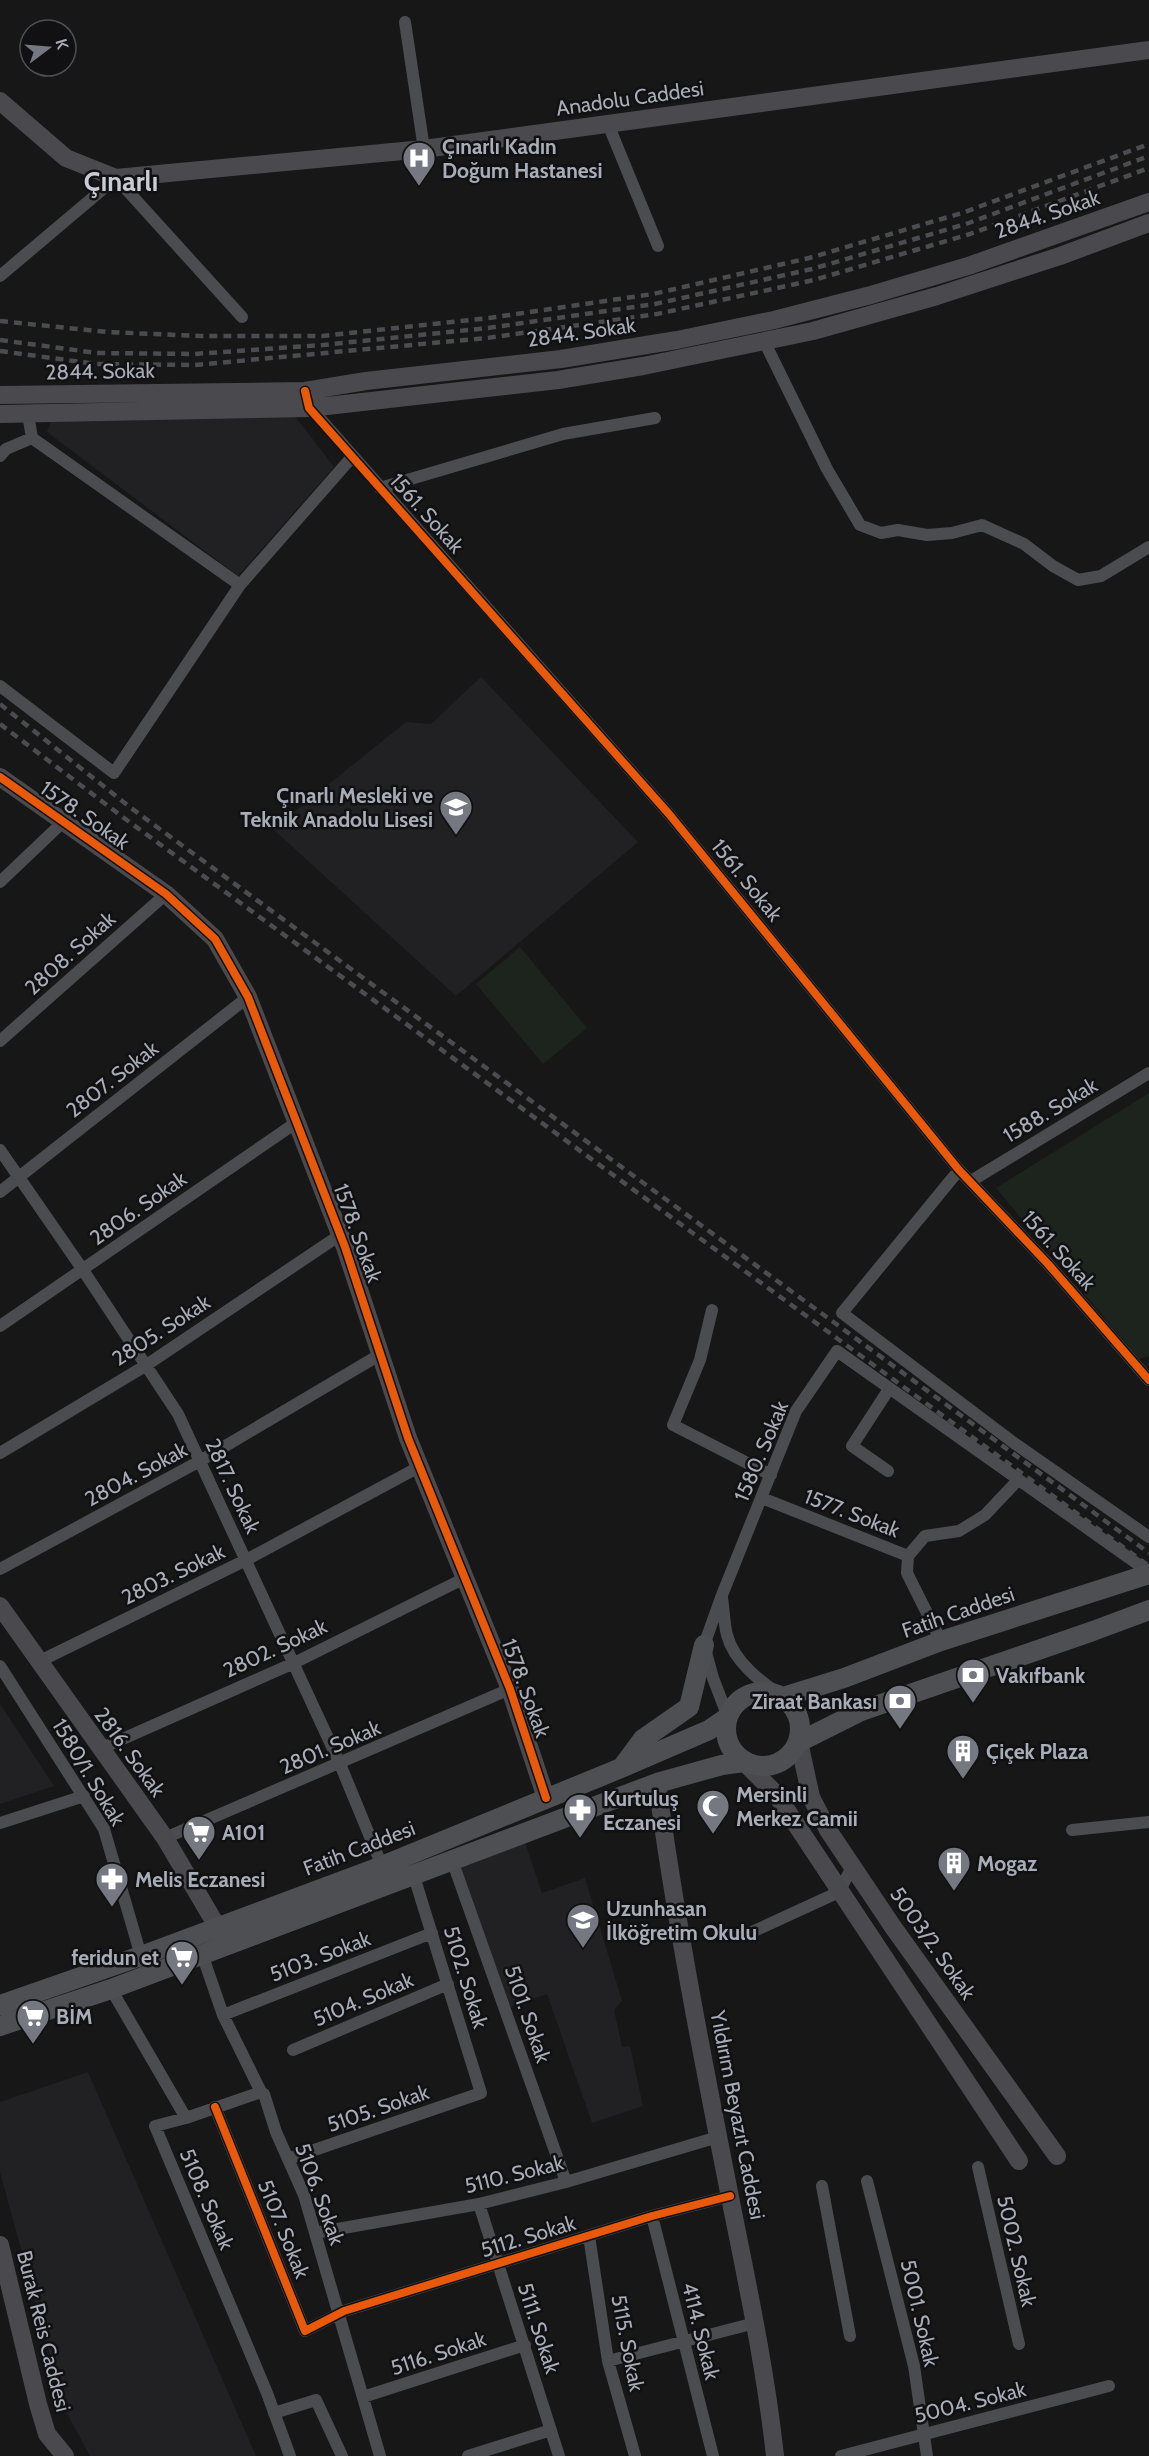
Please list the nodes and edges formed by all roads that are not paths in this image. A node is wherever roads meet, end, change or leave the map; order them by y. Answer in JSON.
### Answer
{"nodes":[{"id":1,"x":405,"y":22,"type":"dead end"},
{"id":2,"x":1149,"y":50,"type":"edge"},
{"id":3,"x":0,"y":100,"type":"edge"},
{"id":4,"x":608,"y":124,"type":"junction"},
{"id":5,"x":424,"y":149,"type":"junction"},
{"id":6,"x":116,"y":178,"type":"junction"},
{"id":7,"x":1149,"y":202,"type":"edge"},
{"id":8,"x":1149,"y":223,"type":"edge"},
{"id":9,"x":658,"y":246,"type":"dead end"},
{"id":10,"x":0,"y":276,"type":"edge"},
{"id":11,"x":242,"y":317,"type":"dead end"},
{"id":12,"x":764,"y":341,"type":"junction"},
{"id":13,"x":0,"y":395,"type":"edge"},
{"id":14,"x":307,"y":399,"type":"junction"},
{"id":15,"x":0,"y":414,"type":"edge"},
{"id":16,"x":28,"y":414,"type":"junction"},
{"id":17,"x":655,"y":418,"type":"dead end"},
{"id":18,"x":32,"y":438,"type":"junction"},
{"id":19,"x":0,"y":456,"type":"edge"},
{"id":20,"x":352,"y":457,"type":"junction"},
{"id":21,"x":380,"y":488,"type":"junction"},
{"id":22,"x":1149,"y":547,"type":"edge"},
{"id":23,"x":240,"y":585,"type":"junction"},
{"id":24,"x":0,"y":686,"type":"edge"},
{"id":25,"x":0,"y":777,"type":"edge"},
{"id":26,"x":63,"y":822,"type":"junction"},
{"id":27,"x":0,"y":882,"type":"edge"},
{"id":28,"x":166,"y":894,"type":"junction"},
{"id":29,"x":248,"y":997,"type":"junction"},
{"id":30,"x":0,"y":1041,"type":"edge"},
{"id":31,"x":1149,"y":1072,"type":"edge"},
{"id":32,"x":297,"y":1122,"type":"junction"},
{"id":33,"x":0,"y":1150,"type":"edge"},
{"id":34,"x":959,"y":1170,"type":"junction"},
{"id":35,"x":20,"y":1176,"type":"junction"},
{"id":36,"x":971,"y":1181,"type":"junction"},
{"id":37,"x":0,"y":1192,"type":"edge"},
{"id":38,"x":340,"y":1235,"type":"junction"},
{"id":39,"x":83,"y":1270,"type":"junction"},
{"id":40,"x":712,"y":1310,"type":"dead end"},
{"id":41,"x":0,"y":1326,"type":"edge"},
{"id":42,"x":381,"y":1354,"type":"junction"},
{"id":43,"x":145,"y":1366,"type":"junction"},
{"id":44,"x":1149,"y":1380,"type":"edge"},
{"id":45,"x":889,"y":1389,"type":"junction"},
{"id":46,"x":0,"y":1453,"type":"edge"},
{"id":47,"x":200,"y":1461,"type":"junction"},
{"id":48,"x":419,"y":1467,"type":"junction"},
{"id":49,"x":888,"y":1471,"type":"dead end"},
{"id":50,"x":771,"y":1475,"type":"junction"},
{"id":51,"x":1018,"y":1480,"type":"junction"},
{"id":52,"x":762,"y":1498,"type":"junction"},
{"id":53,"x":1149,"y":1537,"type":"edge"},
{"id":54,"x":908,"y":1556,"type":"junction"},
{"id":55,"x":246,"y":1560,"type":"junction"},
{"id":56,"x":0,"y":1569,"type":"edge"},
{"id":57,"x":1149,"y":1573,"type":"edge"},
{"id":58,"x":465,"y":1578,"type":"junction"},
{"id":59,"x":722,"y":1595,"type":"junction"},
{"id":60,"x":0,"y":1606,"type":"edge"},
{"id":61,"x":1148,"y":1611,"type":"edge"},
{"id":62,"x":941,"y":1641,"type":"junction"},
{"id":63,"x":704,"y":1645,"type":"junction"},
{"id":64,"x":38,"y":1662,"type":"junction"},
{"id":65,"x":294,"y":1663,"type":"junction"},
{"id":66,"x":0,"y":1666,"type":"edge"},
{"id":67,"x":510,"y":1689,"type":"junction"},
{"id":68,"x":783,"y":1697,"type":"junction"},
{"id":69,"x":728,"y":1717,"type":"junction"},
{"id":70,"x":799,"y":1742,"type":"junction"},
{"id":71,"x":100,"y":1749,"type":"junction"},
{"id":72,"x":744,"y":1762,"type":"junction"},
{"id":73,"x":340,"y":1764,"type":"junction"},
{"id":74,"x":621,"y":1768,"type":"junction"},
{"id":75,"x":657,"y":1783,"type":"junction"},
{"id":76,"x":84,"y":1796,"type":"junction"},
{"id":77,"x":546,"y":1798,"type":"junction"},
{"id":78,"x":1149,"y":1822,"type":"edge"},
{"id":79,"x":0,"y":1823,"type":"edge"},
{"id":80,"x":1072,"y":1830,"type":"dead end"},
{"id":81,"x":165,"y":1838,"type":"junction"},
{"id":82,"x":452,"y":1860,"type":"junction"},
{"id":83,"x":382,"y":1866,"type":"junction"},
{"id":84,"x":852,"y":1867,"type":"junction"},
{"id":85,"x":413,"y":1873,"type":"junction"},
{"id":86,"x":839,"y":1892,"type":"junction"},
{"id":87,"x":218,"y":1928,"type":"junction"},
{"id":88,"x":752,"y":1932,"type":"dead end"},
{"id":89,"x":432,"y":1933,"type":"junction"},
{"id":90,"x":202,"y":1954,"type":"junction"},
{"id":91,"x":147,"y":1964,"type":"junction"},
{"id":92,"x":448,"y":1984,"type":"junction"},
{"id":93,"x":111,"y":1989,"type":"junction"},
{"id":94,"x":1,"y":2003,"type":"edge"},
{"id":95,"x":223,"y":2015,"type":"junction"},
{"id":96,"x":0,"y":2026,"type":"edge"},
{"id":97,"x":293,"y":2050,"type":"dead end"},
{"id":98,"x":261,"y":2092,"type":"junction"},
{"id":99,"x":481,"y":2093,"type":"joint"},
{"id":100,"x":215,"y":2107,"type":"junction"},
{"id":101,"x":186,"y":2118,"type":"junction"},
{"id":102,"x":718,"y":2137,"type":"junction"},
{"id":103,"x":1058,"y":2156,"type":"dead end"},
{"id":104,"x":288,"y":2159,"type":"junction"},
{"id":105,"x":1019,"y":2161,"type":"dead end"},
{"id":106,"x":978,"y":2167,"type":"dead end"},
{"id":107,"x":867,"y":2181,"type":"dead end"},
{"id":108,"x":566,"y":2182,"type":"junction"},
{"id":109,"x":822,"y":2186,"type":"dead end"},
{"id":110,"x":730,"y":2196,"type":"junction"},
{"id":111,"x":479,"y":2204,"type":"junction"},
{"id":112,"x":652,"y":2216,"type":"junction"},
{"id":113,"x":315,"y":2233,"type":"junction"},
{"id":114,"x":589,"y":2236,"type":"junction"},
{"id":115,"x":0,"y":2245,"type":"edge"},
{"id":116,"x":498,"y":2263,"type":"junction"},
{"id":117,"x":339,"y":2315,"type":"junction"},
{"id":118,"x":755,"y":2323,"type":"junction"},
{"id":119,"x":850,"y":2336,"type":"dead end"},
{"id":120,"x":683,"y":2342,"type":"junction"},
{"id":121,"x":1019,"y":2344,"type":"dead end"},
{"id":122,"x":525,"y":2345,"type":"junction"},
{"id":123,"x":608,"y":2361,"type":"junction"},
{"id":124,"x":1109,"y":2386,"type":"dead end"},
{"id":125,"x":363,"y":2397,"type":"junction"},
{"id":126,"x":274,"y":2413,"type":"junction"},
{"id":127,"x":551,"y":2430,"type":"junction"},
{"id":128,"x":923,"y":2434,"type":"junction"},
{"id":129,"x":65,"y":2456,"type":"edge"},
{"id":130,"x":290,"y":2456,"type":"edge"},
{"id":131,"x":342,"y":2456,"type":"edge"},
{"id":132,"x":380,"y":2456,"type":"edge"},
{"id":133,"x":468,"y":2456,"type":"edge"},
{"id":134,"x":559,"y":2456,"type":"edge"},
{"id":135,"x":635,"y":2456,"type":"edge"},
{"id":136,"x":713,"y":2456,"type":"edge"},
{"id":137,"x":774,"y":2456,"type":"edge"},
{"id":138,"x":841,"y":2456,"type":"edge"},
{"id":139,"x":927,"y":2456,"type":"edge"}],
"edges":[{"from":1,"to":5,"type":"street"},
{"from":2,"to":4,"type":"main road","name":"Anadolu Caddesi"},
{"from":3,"to":6,"type":"main road"},
{"from":4,"to":5,"type":"main road","name":"Anadolu Caddesi"},
{"from":4,"to":9,"type":"street"},
{"from":5,"to":6,"type":"main road","name":"Anadolu Caddesi"},
{"from":6,"to":10,"type":"street"},
{"from":6,"to":11,"type":"street"},
{"from":7,"to":14,"type":"main road","name":"2844. Sokak"},
{"from":8,"to":12,"type":"main road","name":"2844. Sokak"},
{"from":12,"to":14,"type":"main road","name":"2844. Sokak"},
{"from":12,"to":22,"type":"street"},
{"from":13,"to":14,"type":"main road","name":"2844. Sokak"},
{"from":14,"to":16,"type":"main road","name":"2844. Sokak"},
{"from":14,"to":20,"type":"street","name":"1561. Sokak"},
{"from":15,"to":16,"type":"main road","name":"2844. Sokak"},
{"from":16,"to":18,"type":"street"},
{"from":17,"to":21,"type":"street"},
{"from":18,"to":19,"type":"street"},
{"from":18,"to":23,"type":"street"},
{"from":20,"to":21,"type":"street","name":"1561. Sokak"},
{"from":20,"to":23,"type":"street"},
{"from":21,"to":34,"type":"street","name":"1561. Sokak"},
{"from":23,"to":24,"type":"street"},
{"from":25,"to":26,"type":"main road","name":"1578. Sokak"},
{"from":26,"to":27,"type":"street"},
{"from":26,"to":28,"type":"main road","name":"1578. Sokak"},
{"from":28,"to":29,"type":"main road","name":"1578. Sokak"},
{"from":28,"to":30,"type":"street","name":"2808. Sokak"},
{"from":29,"to":32,"type":"main road","name":"1578. Sokak"},
{"from":29,"to":35,"type":"street","name":"2807. Sokak"},
{"from":31,"to":36,"type":"street","name":"1588. Sokak"},
{"from":32,"to":38,"type":"main road","name":"1578. Sokak"},
{"from":32,"to":39,"type":"street","name":"2806. Sokak"},
{"from":33,"to":35,"type":"street","name":"2817. Sokak"},
{"from":34,"to":36,"type":"street","name":"1561. Sokak"},
{"from":34,"to":53,"type":"street"},
{"from":35,"to":37,"type":"street","name":"2807. Sokak"},
{"from":35,"to":39,"type":"street","name":"2817. Sokak"},
{"from":36,"to":44,"type":"street","name":"1561. Sokak"},
{"from":38,"to":42,"type":"main road","name":"1578. Sokak"},
{"from":38,"to":43,"type":"street","name":"2805. Sokak"},
{"from":39,"to":41,"type":"street","name":"2806. Sokak"},
{"from":39,"to":43,"type":"street","name":"2817. Sokak"},
{"from":40,"to":50,"type":"street"},
{"from":42,"to":47,"type":"street","name":"2804. Sokak"},
{"from":42,"to":48,"type":"main road","name":"1578. Sokak"},
{"from":43,"to":46,"type":"street","name":"2805. Sokak"},
{"from":43,"to":47,"type":"street","name":"2817. Sokak"},
{"from":45,"to":49,"type":"street"},
{"from":45,"to":50,"type":"street","name":"1580. Sokak"},
{"from":45,"to":51,"type":"street","name":"1580. Sokak"},
{"from":47,"to":55,"type":"street","name":"2817. Sokak"},
{"from":47,"to":56,"type":"street","name":"2804. Sokak"},
{"from":48,"to":55,"type":"street","name":"2803. Sokak"},
{"from":48,"to":58,"type":"main road","name":"1578. Sokak"},
{"from":50,"to":52,"type":"street","name":"1580. Sokak"},
{"from":51,"to":54,"type":"street"},
{"from":51,"to":57,"type":"street","name":"1580. Sokak"},
{"from":52,"to":54,"type":"street","name":"1577. Sokak"},
{"from":52,"to":59,"type":"street","name":"1580. Sokak"},
{"from":54,"to":62,"type":"street","name":"1577. Sokak"},
{"from":55,"to":64,"type":"street","name":"2803. Sokak"},
{"from":55,"to":65,"type":"street","name":"2817. Sokak"},
{"from":57,"to":62,"type":"main road","name":"Fatih Caddesi"},
{"from":58,"to":65,"type":"street","name":"2802. Sokak"},
{"from":58,"to":67,"type":"main road","name":"1578. Sokak"},
{"from":59,"to":63,"type":"street","name":"1580. Sokak"},
{"from":59,"to":68,"type":"street"},
{"from":60,"to":64,"type":"main road","name":"2816. Sokak"},
{"from":61,"to":70,"type":"main road"},
{"from":62,"to":68,"type":"main road","name":"Fatih Caddesi"},
{"from":63,"to":69,"type":"street"},
{"from":63,"to":74,"type":"main road"},
{"from":64,"to":71,"type":"main road","name":"2816. Sokak"},
{"from":65,"to":71,"type":"street","name":"2802. Sokak"},
{"from":65,"to":73,"type":"street","name":"2817. Sokak"},
{"from":66,"to":76,"type":"street","name":"1580/1. Sokak"},
{"from":67,"to":73,"type":"street","name":"2801. Sokak"},
{"from":67,"to":77,"type":"main road","name":"1578. Sokak"},
{"from":68,"to":69,"type":"main road"},
{"from":68,"to":70,"type":"main road"},
{"from":69,"to":72,"type":"main road"},
{"from":69,"to":74,"type":"main road","name":"Fatih Caddesi"},
{"from":70,"to":72,"type":"main road"},
{"from":70,"to":84,"type":"main road","name":"5003/2. Sokak"},
{"from":71,"to":81,"type":"main road","name":"2816. Sokak"},
{"from":72,"to":75,"type":"main road","name":"Fatih Caddesi"},
{"from":72,"to":86,"type":"main road"},
{"from":73,"to":81,"type":"street","name":"2801. Sokak"},
{"from":73,"to":83,"type":"street","name":"2817. Sokak"},
{"from":74,"to":77,"type":"main road","name":"Fatih Caddesi"},
{"from":75,"to":82,"type":"main road","name":"Fatih Caddesi"},
{"from":75,"to":102,"type":"main road","name":"Yıldırım Beyazıt Caddesi"},
{"from":76,"to":79,"type":"street"},
{"from":76,"to":91,"type":"street","name":"1580/1. Sokak"},
{"from":77,"to":83,"type":"main road","name":"Fatih Caddesi"},
{"from":78,"to":80,"type":"street"},
{"from":81,"to":87,"type":"main road","name":"2816. Sokak"},
{"from":82,"to":85,"type":"main road","name":"Fatih Caddesi"},
{"from":82,"to":108,"type":"street","name":"5101. Sokak"},
{"from":83,"to":87,"type":"main road","name":"Fatih Caddesi"},
{"from":84,"to":86,"type":"street"},
{"from":84,"to":103,"type":"main road","name":"5003/2. Sokak"},
{"from":85,"to":89,"type":"street","name":"5102. Sokak"},
{"from":85,"to":90,"type":"main road","name":"Fatih Caddesi"},
{"from":86,"to":88,"type":"street"},
{"from":86,"to":105,"type":"main road"},
{"from":87,"to":91,"type":"main road","name":"Fatih Caddesi"},
{"from":89,"to":92,"type":"street","name":"5102. Sokak"},
{"from":89,"to":95,"type":"street","name":"5103. Sokak"},
{"from":90,"to":91,"type":"main road","name":"Fatih Caddesi"},
{"from":90,"to":95,"type":"street","name":"5106. Sokak"},
{"from":91,"to":93,"type":"main road"},
{"from":91,"to":94,"type":"main road","name":"Fatih Caddesi"},
{"from":92,"to":97,"type":"street","name":"5104. Sokak"},
{"from":92,"to":99,"type":"street","name":"5102. Sokak"},
{"from":93,"to":96,"type":"main road"},
{"from":93,"to":101,"type":"street","name":"5108. Sokak"},
{"from":95,"to":98,"type":"street","name":"5106. Sokak"},
{"from":98,"to":100,"type":"street"},
{"from":98,"to":104,"type":"street","name":"5106. Sokak"},
{"from":99,"to":104,"type":"street","name":"5105. Sokak"},
{"from":100,"to":101,"type":"street"},
{"from":100,"to":117,"type":"street","name":"5107. Sokak"},
{"from":101,"to":126,"type":"street","name":"5108. Sokak"},
{"from":102,"to":108,"type":"street","name":"5110. Sokak"},
{"from":102,"to":110,"type":"main road","name":"Yıldırım Beyazıt Caddesi"},
{"from":104,"to":113,"type":"street","name":"5106. Sokak"},
{"from":106,"to":121,"type":"street","name":"5002. Sokak"},
{"from":107,"to":128,"type":"street","name":"5001. Sokak"},
{"from":108,"to":111,"type":"street","name":"5110. Sokak"},
{"from":109,"to":119,"type":"street"},
{"from":110,"to":112,"type":"street","name":"5112. Sokak"},
{"from":110,"to":118,"type":"main road","name":"Yıldırım Beyazıt Caddesi"},
{"from":111,"to":113,"type":"street","name":"5110. Sokak"},
{"from":111,"to":116,"type":"street","name":"5111. Sokak"},
{"from":112,"to":114,"type":"street","name":"5112. Sokak"},
{"from":112,"to":120,"type":"street","name":"4114. Sokak"},
{"from":113,"to":117,"type":"street","name":"5106. Sokak"},
{"from":114,"to":116,"type":"street","name":"5112. Sokak"},
{"from":114,"to":123,"type":"street","name":"5115. Sokak"},
{"from":115,"to":129,"type":"main road","name":"Burak Reis Caddesi"},
{"from":116,"to":117,"type":"street","name":"5112. Sokak"},
{"from":116,"to":122,"type":"street","name":"5111. Sokak"},
{"from":117,"to":125,"type":"street","name":"5106. Sokak"},
{"from":118,"to":120,"type":"street"},
{"from":118,"to":137,"type":"main road","name":"Yıldırım Beyazıt Caddesi"},
{"from":120,"to":123,"type":"street"},
{"from":120,"to":136,"type":"street","name":"4114. Sokak"},
{"from":122,"to":125,"type":"street","name":"5116. Sokak"},
{"from":122,"to":127,"type":"street","name":"5111. Sokak"},
{"from":123,"to":135,"type":"street","name":"5115. Sokak"},
{"from":124,"to":128,"type":"street","name":"5004. Sokak"},
{"from":125,"to":132,"type":"street","name":"5106. Sokak"},
{"from":126,"to":130,"type":"street","name":"5108. Sokak"},
{"from":126,"to":131,"type":"street"},
{"from":127,"to":133,"type":"street"},
{"from":127,"to":134,"type":"street","name":"5111. Sokak"},
{"from":128,"to":138,"type":"street","name":"5004. Sokak"},
{"from":128,"to":139,"type":"street","name":"5001. Sokak"}]}
